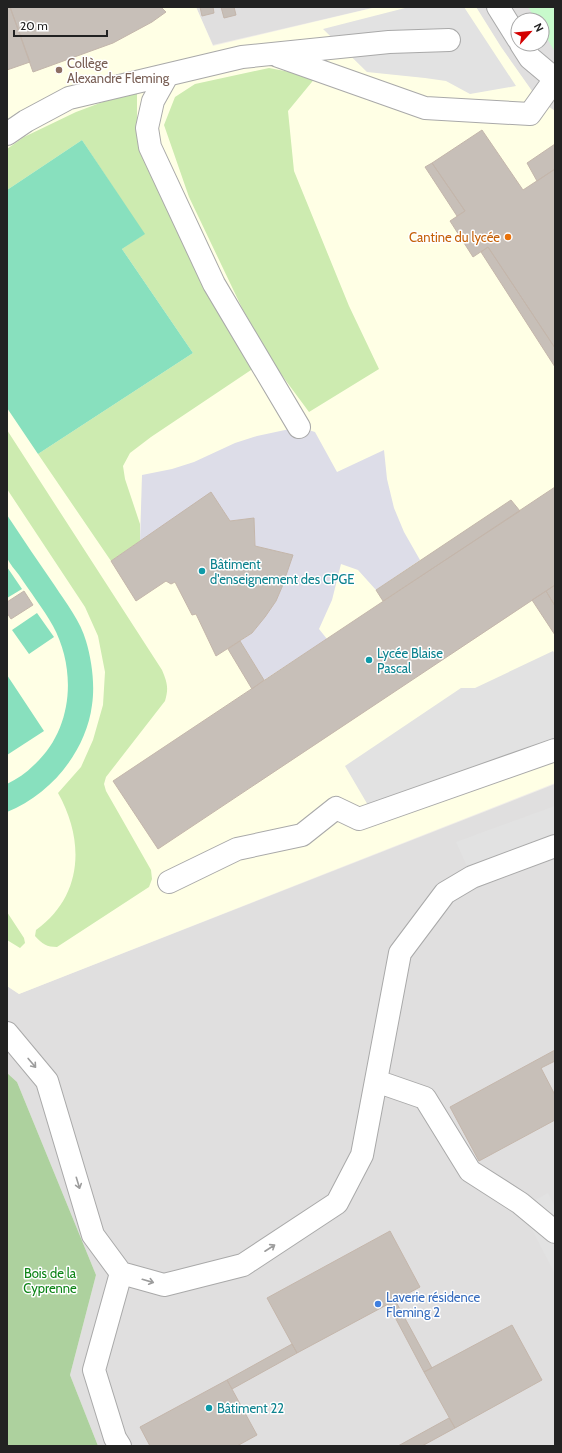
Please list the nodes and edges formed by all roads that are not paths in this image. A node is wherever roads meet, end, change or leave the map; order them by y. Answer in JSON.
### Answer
{"nodes":[{"id":1,"x":498,"y":7,"type":"edge"},
{"id":2,"x":510,"y":26,"type":"edge"},
{"id":3,"x":449,"y":40,"type":"dead end"},
{"id":4,"x":526,"y":52,"type":"edge"},
{"id":5,"x":273,"y":54,"type":"junction"},
{"id":6,"x":167,"y":76,"type":"junction"},
{"id":7,"x":555,"y":79,"type":"edge"},
{"id":8,"x":7,"y":134,"type":"edge"},
{"id":9,"x":299,"y":427,"type":"dead end"},
{"id":10,"x":555,"y":750,"type":"edge"},
{"id":11,"x":555,"y":846,"type":"edge"},
{"id":12,"x":169,"y":882,"type":"dead end"},
{"id":13,"x":7,"y":1032,"type":"edge"},
{"id":14,"x":376,"y":1081,"type":"junction"},
{"id":15,"x":555,"y":1232,"type":"edge"},
{"id":16,"x":121,"y":1273,"type":"junction"},
{"id":17,"x":120,"y":1446,"type":"edge"}],
"edges":[{"from":1,"to":2,"type":"street"},
{"from":3,"to":5,"type":"street"},
{"from":4,"to":7,"type":"street"},
{"from":5,"to":6,"type":"street"},
{"from":5,"to":7,"type":"street"},
{"from":6,"to":8,"type":"street"},
{"from":6,"to":9,"type":"street"},
{"from":10,"to":12,"type":"street"},
{"from":11,"to":14,"type":"street"},
{"from":13,"to":16,"type":"street","one_way":true},
{"from":14,"to":15,"type":"street"},
{"from":16,"to":14,"type":"street","one_way":true},
{"from":16,"to":17,"type":"street"}]}
